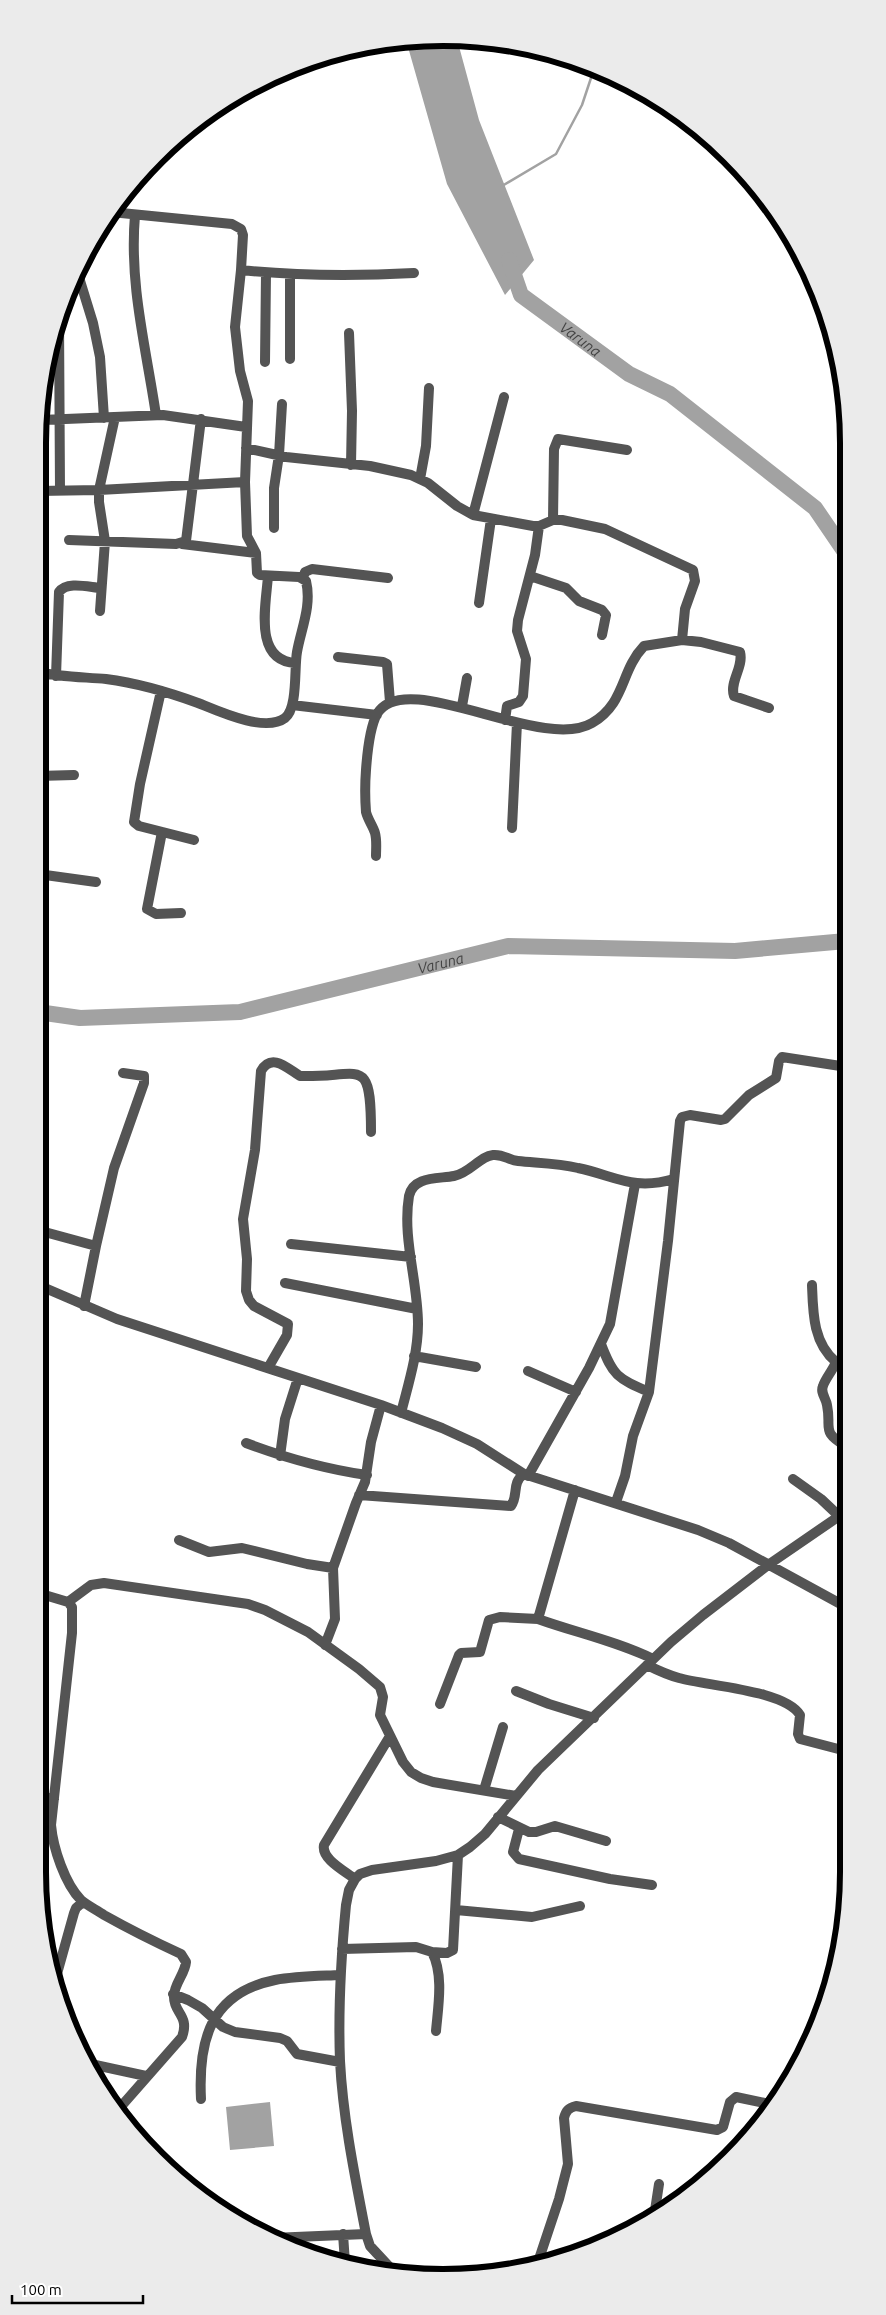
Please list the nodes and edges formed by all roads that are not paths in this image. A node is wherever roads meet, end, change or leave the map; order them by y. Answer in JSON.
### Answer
{"nodes":[{"id":1,"x":120,"y":213,"type":"edge"},
{"id":2,"x":135,"y":215,"type":"junction"},
{"id":3,"x":241,"y":270,"type":"junction"},
{"id":4,"x":266,"y":273,"type":"junction"},
{"id":5,"x":414,"y":273,"type":"dead end"},
{"id":6,"x":290,"y":274,"type":"junction"},
{"id":7,"x":80,"y":282,"type":"edge"},
{"id":8,"x":349,"y":333,"type":"dead end"},
{"id":9,"x":59,"y":342,"type":"edge"},
{"id":10,"x":290,"y":359,"type":"dead end"},
{"id":11,"x":265,"y":362,"type":"dead end"},
{"id":12,"x":429,"y":388,"type":"dead end"},
{"id":13,"x":504,"y":397,"type":"dead end"},
{"id":14,"x":282,"y":404,"type":"dead end"},
{"id":15,"x":156,"y":415,"type":"junction"},
{"id":16,"x":115,"y":417,"type":"junction"},
{"id":17,"x":104,"y":418,"type":"junction"},
{"id":18,"x":201,"y":419,"type":"junction"},
{"id":19,"x":47,"y":420,"type":"edge"},
{"id":20,"x":61,"y":420,"type":"junction"},
{"id":21,"x":246,"y":427,"type":"junction"},
{"id":22,"x":246,"y":448,"type":"junction"},
{"id":23,"x":627,"y":450,"type":"dead end"},
{"id":24,"x":279,"y":455,"type":"junction"},
{"id":25,"x":351,"y":464,"type":"junction"},
{"id":26,"x":420,"y":479,"type":"junction"},
{"id":27,"x":245,"y":482,"type":"junction"},
{"id":28,"x":194,"y":485,"type":"junction"},
{"id":29,"x":46,"y":490,"type":"edge"},
{"id":30,"x":60,"y":490,"type":"junction"},
{"id":31,"x":99,"y":490,"type":"junction"},
{"id":32,"x":473,"y":515,"type":"junction"},
{"id":33,"x":492,"y":520,"type":"junction"},
{"id":34,"x":553,"y":520,"type":"junction"},
{"id":35,"x":539,"y":526,"type":"junction"},
{"id":36,"x":274,"y":528,"type":"dead end"},
{"id":37,"x":69,"y":540,"type":"dead end"},
{"id":38,"x":105,"y":541,"type":"junction"},
{"id":39,"x":182,"y":544,"type":"junction"},
{"id":40,"x":256,"y":553,"type":"junction"},
{"id":41,"x":268,"y":576,"type":"junction"},
{"id":42,"x":530,"y":576,"type":"junction"},
{"id":43,"x":303,"y":578,"type":"junction"},
{"id":44,"x":388,"y":578,"type":"dead end"},
{"id":45,"x":101,"y":588,"type":"junction"},
{"id":46,"x":479,"y":603,"type":"dead end"},
{"id":47,"x":100,"y":611,"type":"dead end"},
{"id":48,"x":602,"y":634,"type":"dead end"},
{"id":49,"x":682,"y":640,"type":"junction"},
{"id":50,"x":338,"y":657,"type":"dead end"},
{"id":51,"x":296,"y":663,"type":"junction"},
{"id":52,"x":46,"y":674,"type":"edge"},
{"id":53,"x":56,"y":676,"type":"junction"},
{"id":54,"x":467,"y":678,"type":"dead end"},
{"id":55,"x":162,"y":691,"type":"junction"},
{"id":56,"x":390,"y":702,"type":"junction"},
{"id":57,"x":292,"y":705,"type":"junction"},
{"id":58,"x":462,"y":706,"type":"junction"},
{"id":59,"x":769,"y":708,"type":"dead end"},
{"id":60,"x":377,"y":714,"type":"junction"},
{"id":61,"x":505,"y":720,"type":"junction"},
{"id":62,"x":517,"y":723,"type":"junction"},
{"id":63,"x":74,"y":775,"type":"dead end"},
{"id":64,"x":46,"y":776,"type":"edge"},
{"id":65,"x":512,"y":828,"type":"dead end"},
{"id":66,"x":162,"y":832,"type":"junction"},
{"id":67,"x":194,"y":840,"type":"dead end"},
{"id":68,"x":376,"y":856,"type":"dead end"},
{"id":69,"x":46,"y":875,"type":"edge"},
{"id":70,"x":96,"y":882,"type":"dead end"},
{"id":71,"x":181,"y":914,"type":"dead end"},
{"id":72,"x":840,"y":1066,"type":"edge"},
{"id":73,"x":123,"y":1073,"type":"dead end"},
{"id":74,"x":370,"y":1132,"type":"dead end"},
{"id":75,"x":674,"y":1179,"type":"junction"},
{"id":76,"x":635,"y":1184,"type":"junction"},
{"id":77,"x":46,"y":1231,"type":"edge"},
{"id":78,"x":291,"y":1244,"type":"dead end"},
{"id":79,"x":96,"y":1246,"type":"junction"},
{"id":80,"x":411,"y":1256,"type":"junction"},
{"id":81,"x":285,"y":1283,"type":"dead end"},
{"id":82,"x":812,"y":1285,"type":"dead end"},
{"id":83,"x":46,"y":1289,"type":"edge"},
{"id":84,"x":84,"y":1306,"type":"junction"},
{"id":85,"x":417,"y":1309,"type":"junction"},
{"id":86,"x":600,"y":1344,"type":"junction"},
{"id":87,"x":414,"y":1356,"type":"junction"},
{"id":88,"x":836,"y":1362,"type":"junction"},
{"id":89,"x":840,"y":1363,"type":"edge"},
{"id":90,"x":476,"y":1367,"type":"dead end"},
{"id":91,"x":268,"y":1368,"type":"junction"},
{"id":92,"x":528,"y":1371,"type":"dead end"},
{"id":93,"x":298,"y":1378,"type":"junction"},
{"id":94,"x":576,"y":1392,"type":"junction"},
{"id":95,"x":649,"y":1392,"type":"junction"},
{"id":96,"x":380,"y":1406,"type":"junction"},
{"id":97,"x":401,"y":1413,"type":"junction"},
{"id":98,"x":840,"y":1441,"type":"edge"},
{"id":99,"x":246,"y":1443,"type":"dead end"},
{"id":100,"x":280,"y":1456,"type":"junction"},
{"id":101,"x":367,"y":1475,"type":"junction"},
{"id":102,"x":526,"y":1475,"type":"junction"},
{"id":103,"x":793,"y":1479,"type":"dead end"},
{"id":104,"x":575,"y":1490,"type":"junction"},
{"id":105,"x":359,"y":1496,"type":"junction"},
{"id":106,"x":616,"y":1502,"type":"junction"},
{"id":107,"x":840,"y":1511,"type":"edge"},
{"id":108,"x":840,"y":1515,"type":"edge"},
{"id":109,"x":179,"y":1540,"type":"dead end"},
{"id":110,"x":768,"y":1565,"type":"junction"},
{"id":111,"x":333,"y":1568,"type":"junction"},
{"id":112,"x":46,"y":1595,"type":"edge"},
{"id":113,"x":68,"y":1602,"type":"junction"},
{"id":114,"x":840,"y":1604,"type":"edge"},
{"id":115,"x":538,"y":1619,"type":"junction"},
{"id":116,"x":325,"y":1645,"type":"junction"},
{"id":117,"x":650,"y":1662,"type":"junction"},
{"id":118,"x":516,"y":1691,"type":"dead end"},
{"id":119,"x":440,"y":1704,"type":"dead end"},
{"id":120,"x":594,"y":1718,"type":"junction"},
{"id":121,"x":503,"y":1727,"type":"dead end"},
{"id":122,"x":390,"y":1736,"type":"junction"},
{"id":123,"x":840,"y":1750,"type":"edge"},
{"id":124,"x":484,"y":1790,"type":"junction"},
{"id":125,"x":516,"y":1796,"type":"junction"},
{"id":126,"x":46,"y":1798,"type":"edge"},
{"id":127,"x":54,"y":1799,"type":"junction"},
{"id":128,"x":498,"y":1817,"type":"junction"},
{"id":129,"x":519,"y":1829,"type":"junction"},
{"id":130,"x":606,"y":1841,"type":"dead end"},
{"id":131,"x":458,"y":1855,"type":"junction"},
{"id":132,"x":355,"y":1878,"type":"junction"},
{"id":133,"x":652,"y":1885,"type":"dead end"},
{"id":134,"x":83,"y":1902,"type":"junction"},
{"id":135,"x":580,"y":1906,"type":"dead end"},
{"id":136,"x":456,"y":1910,"type":"junction"},
{"id":137,"x":342,"y":1948,"type":"junction"},
{"id":138,"x":432,"y":1952,"type":"junction"},
{"id":139,"x":59,"y":1970,"type":"edge"},
{"id":140,"x":340,"y":1976,"type":"junction"},
{"id":141,"x":174,"y":1994,"type":"junction"},
{"id":142,"x":213,"y":2018,"type":"junction"},
{"id":143,"x":436,"y":2031,"type":"dead end"},
{"id":144,"x":340,"y":2062,"type":"junction"},
{"id":145,"x":97,"y":2065,"type":"edge"},
{"id":146,"x":146,"y":2076,"type":"junction"},
{"id":147,"x":201,"y":2099,"type":"dead end"},
{"id":148,"x":766,"y":2103,"type":"edge"},
{"id":149,"x":122,"y":2105,"type":"edge"},
{"id":150,"x":659,"y":2184,"type":"dead end"},
{"id":151,"x":656,"y":2207,"type":"edge"},
{"id":152,"x":344,"y":2234,"type":"junction"},
{"id":153,"x":366,"y":2234,"type":"junction"},
{"id":154,"x":287,"y":2237,"type":"edge"},
{"id":155,"x":345,"y":2256,"type":"edge"},
{"id":156,"x":541,"y":2256,"type":"edge"},
{"id":157,"x":387,"y":2264,"type":"edge"}],
"edges":[{"from":1,"to":2,"type":"street"},
{"from":2,"to":3,"type":"street"},
{"from":2,"to":15,"type":"street"},
{"from":3,"to":4,"type":"street"},
{"from":3,"to":21,"type":"street"},
{"from":4,"to":6,"type":"street"},
{"from":4,"to":11,"type":"street"},
{"from":5,"to":6,"type":"street"},
{"from":6,"to":10,"type":"street"},
{"from":7,"to":17,"type":"street"},
{"from":8,"to":25,"type":"street"},
{"from":9,"to":20,"type":"street"},
{"from":12,"to":26,"type":"street"},
{"from":13,"to":32,"type":"street"},
{"from":14,"to":24,"type":"street"},
{"from":15,"to":16,"type":"street"},
{"from":15,"to":18,"type":"street"},
{"from":16,"to":17,"type":"street"},
{"from":16,"to":31,"type":"street"},
{"from":17,"to":20,"type":"street"},
{"from":18,"to":21,"type":"street"},
{"from":18,"to":28,"type":"street"},
{"from":19,"to":20,"type":"street"},
{"from":20,"to":30,"type":"street"},
{"from":21,"to":22,"type":"street"},
{"from":22,"to":24,"type":"street"},
{"from":22,"to":27,"type":"street"},
{"from":23,"to":34,"type":"street"},
{"from":24,"to":25,"type":"street"},
{"from":24,"to":36,"type":"street"},
{"from":25,"to":26,"type":"street"},
{"from":26,"to":32,"type":"street"},
{"from":27,"to":28,"type":"street"},
{"from":27,"to":40,"type":"street"},
{"from":28,"to":31,"type":"street"},
{"from":28,"to":39,"type":"street"},
{"from":29,"to":30,"type":"street"},
{"from":30,"to":31,"type":"street"},
{"from":31,"to":38,"type":"street"},
{"from":32,"to":33,"type":"street"},
{"from":33,"to":35,"type":"street"},
{"from":33,"to":46,"type":"street"},
{"from":34,"to":35,"type":"street"},
{"from":34,"to":49,"type":"street"},
{"from":35,"to":42,"type":"street"},
{"from":37,"to":38,"type":"street"},
{"from":38,"to":39,"type":"street"},
{"from":38,"to":45,"type":"street"},
{"from":39,"to":40,"type":"street"},
{"from":40,"to":41,"type":"street"},
{"from":41,"to":43,"type":"street"},
{"from":41,"to":51,"type":"street"},
{"from":42,"to":48,"type":"street"},
{"from":42,"to":61,"type":"street"},
{"from":43,"to":44,"type":"street"},
{"from":43,"to":51,"type":"street"},
{"from":45,"to":47,"type":"street"},
{"from":45,"to":53,"type":"street"},
{"from":49,"to":59,"type":"street"},
{"from":49,"to":62,"type":"street"},
{"from":50,"to":56,"type":"street"},
{"from":51,"to":57,"type":"street"},
{"from":52,"to":53,"type":"street"},
{"from":53,"to":55,"type":"street"},
{"from":54,"to":58,"type":"street"},
{"from":55,"to":57,"type":"street"},
{"from":55,"to":66,"type":"street"},
{"from":56,"to":58,"type":"street"},
{"from":56,"to":60,"type":"street"},
{"from":57,"to":60,"type":"street"},
{"from":58,"to":61,"type":"street"},
{"from":60,"to":68,"type":"street"},
{"from":61,"to":62,"type":"street"},
{"from":62,"to":65,"type":"street"},
{"from":63,"to":64,"type":"street"},
{"from":66,"to":67,"type":"street"},
{"from":66,"to":71,"type":"street"},
{"from":69,"to":70,"type":"street"},
{"from":72,"to":75,"type":"street"},
{"from":73,"to":79,"type":"street"},
{"from":74,"to":91,"type":"street"},
{"from":75,"to":76,"type":"street"},
{"from":75,"to":95,"type":"street"},
{"from":76,"to":80,"type":"street"},
{"from":76,"to":86,"type":"street"},
{"from":77,"to":79,"type":"street"},
{"from":78,"to":80,"type":"street"},
{"from":79,"to":84,"type":"street"},
{"from":80,"to":85,"type":"street"},
{"from":81,"to":85,"type":"street"},
{"from":82,"to":88,"type":"street"},
{"from":83,"to":84,"type":"street"},
{"from":84,"to":91,"type":"street"},
{"from":85,"to":87,"type":"street"},
{"from":86,"to":94,"type":"street"},
{"from":86,"to":95,"type":"street"},
{"from":87,"to":90,"type":"street"},
{"from":87,"to":97,"type":"street"},
{"from":88,"to":89,"type":"street"},
{"from":88,"to":98,"type":"street"},
{"from":91,"to":93,"type":"street"},
{"from":92,"to":94,"type":"street"},
{"from":93,"to":96,"type":"street"},
{"from":93,"to":100,"type":"street"},
{"from":94,"to":102,"type":"street"},
{"from":95,"to":106,"type":"street"},
{"from":96,"to":97,"type":"street"},
{"from":96,"to":101,"type":"street"},
{"from":97,"to":102,"type":"street"},
{"from":99,"to":100,"type":"street"},
{"from":100,"to":101,"type":"street"},
{"from":101,"to":105,"type":"street"},
{"from":102,"to":104,"type":"street"},
{"from":102,"to":105,"type":"street"},
{"from":103,"to":107,"type":"street"},
{"from":104,"to":106,"type":"street"},
{"from":104,"to":115,"type":"street"},
{"from":105,"to":111,"type":"street"},
{"from":106,"to":110,"type":"street"},
{"from":108,"to":110,"type":"street"},
{"from":109,"to":111,"type":"street"},
{"from":110,"to":114,"type":"street"},
{"from":110,"to":117,"type":"street"},
{"from":111,"to":116,"type":"street"},
{"from":112,"to":113,"type":"street"},
{"from":113,"to":116,"type":"street"},
{"from":113,"to":127,"type":"street"},
{"from":115,"to":117,"type":"street"},
{"from":115,"to":119,"type":"street"},
{"from":116,"to":122,"type":"street"},
{"from":117,"to":120,"type":"street"},
{"from":117,"to":123,"type":"street"},
{"from":118,"to":120,"type":"street"},
{"from":120,"to":125,"type":"street"},
{"from":121,"to":124,"type":"street"},
{"from":122,"to":124,"type":"street"},
{"from":122,"to":132,"type":"street"},
{"from":124,"to":125,"type":"street"},
{"from":125,"to":128,"type":"street"},
{"from":126,"to":127,"type":"street"},
{"from":127,"to":134,"type":"street"},
{"from":128,"to":129,"type":"street"},
{"from":128,"to":131,"type":"street"},
{"from":129,"to":130,"type":"street"},
{"from":129,"to":133,"type":"street"},
{"from":131,"to":132,"type":"street"},
{"from":131,"to":136,"type":"street"},
{"from":132,"to":137,"type":"street"},
{"from":134,"to":139,"type":"street"},
{"from":134,"to":141,"type":"street"},
{"from":135,"to":136,"type":"street"},
{"from":136,"to":138,"type":"street"},
{"from":137,"to":138,"type":"street"},
{"from":137,"to":140,"type":"street"},
{"from":138,"to":143,"type":"street"},
{"from":140,"to":142,"type":"street"},
{"from":140,"to":144,"type":"street"},
{"from":141,"to":142,"type":"street"},
{"from":141,"to":146,"type":"street"},
{"from":142,"to":144,"type":"street"},
{"from":142,"to":147,"type":"street"},
{"from":144,"to":153,"type":"street"},
{"from":145,"to":146,"type":"street"},
{"from":146,"to":149,"type":"street"},
{"from":148,"to":156,"type":"street"},
{"from":150,"to":151,"type":"street"},
{"from":152,"to":153,"type":"street"},
{"from":152,"to":154,"type":"street"},
{"from":152,"to":155,"type":"street"},
{"from":153,"to":157,"type":"street"}]}
